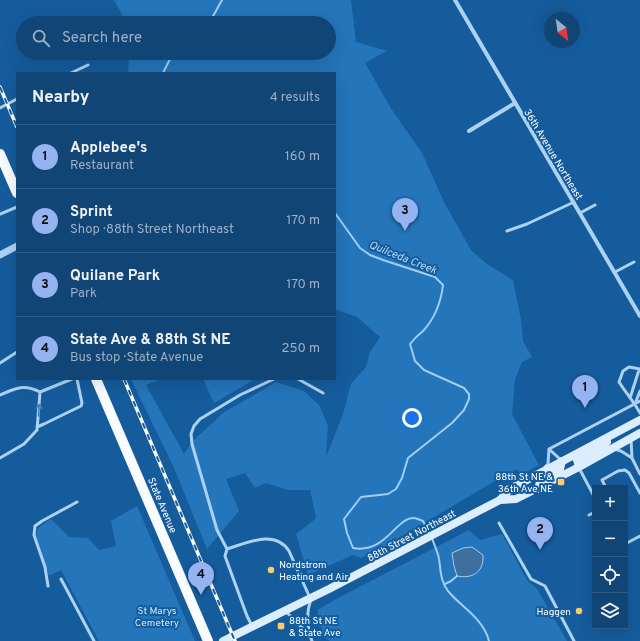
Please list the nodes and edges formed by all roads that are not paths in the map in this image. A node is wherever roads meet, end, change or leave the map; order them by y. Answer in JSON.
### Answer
{"nodes":[{"id":1,"x":455,"y":0,"type":"edge"},
{"id":2,"x":88,"y":65,"type":"dead end"},
{"id":3,"x":73,"y":72,"type":"edge"},
{"id":4,"x":16,"y":100,"type":"edge"},
{"id":5,"x":515,"y":103,"type":"junction"},
{"id":6,"x":0,"y":108,"type":"edge"},
{"id":7,"x":469,"y":131,"type":"dead end"},
{"id":8,"x":0,"y":154,"type":"edge"},
{"id":9,"x":16,"y":192,"type":"edge"},
{"id":10,"x":574,"y":202,"type":"junction"},
{"id":11,"x":596,"y":204,"type":"dead end"},
{"id":12,"x":16,"y":207,"type":"edge"},
{"id":13,"x":580,"y":213,"type":"junction"},
{"id":14,"x":0,"y":214,"type":"edge"},
{"id":15,"x":507,"y":231,"type":"dead end"},
{"id":16,"x":16,"y":247,"type":"edge"},
{"id":17,"x":0,"y":255,"type":"edge"},
{"id":18,"x":634,"y":262,"type":"dead end"},
{"id":19,"x":615,"y":272,"type":"junction"},
{"id":20,"x":640,"y":314,"type":"edge"},
{"id":21,"x":16,"y":353,"type":"edge"},
{"id":22,"x":0,"y":363,"type":"edge"},
{"id":23,"x":640,"y":369,"type":"edge"},
{"id":24,"x":70,"y":380,"type":"edge"},
{"id":25,"x":77,"y":380,"type":"edge"},
{"id":26,"x":96,"y":380,"type":"edge"},
{"id":27,"x":272,"y":380,"type":"edge"},
{"id":28,"x":300,"y":380,"type":"edge"},
{"id":29,"x":640,"y":391,"type":"edge"},
{"id":30,"x":40,"y":392,"type":"junction"},
{"id":31,"x":322,"y":393,"type":"dead end"},
{"id":32,"x":0,"y":395,"type":"edge"},
{"id":33,"x":630,"y":398,"type":"junction"},
{"id":34,"x":640,"y":401,"type":"edge"},
{"id":35,"x":635,"y":404,"type":"junction"},
{"id":36,"x":640,"y":413,"type":"edge"},
{"id":37,"x":640,"y":420,"type":"edge"},
{"id":38,"x":37,"y":427,"type":"junction"},
{"id":39,"x":640,"y":433,"type":"edge"},
{"id":40,"x":610,"y":436,"type":"junction"},
{"id":41,"x":631,"y":438,"type":"junction"},
{"id":42,"x":613,"y":448,"type":"junction"},
{"id":43,"x":549,"y":449,"type":"junction"},
{"id":44,"x":0,"y":458,"type":"edge"},
{"id":45,"x":632,"y":458,"type":"junction"},
{"id":46,"x":562,"y":461,"type":"junction"},
{"id":47,"x":579,"y":467,"type":"junction"},
{"id":48,"x":541,"y":472,"type":"junction"},
{"id":49,"x":640,"y":474,"type":"edge"},
{"id":50,"x":604,"y":485,"type":"edge"},
{"id":51,"x":538,"y":489,"type":"junction"},
{"id":52,"x":592,"y":492,"type":"edge"},
{"id":53,"x":640,"y":493,"type":"edge"},
{"id":54,"x":500,"y":500,"type":"junction"},
{"id":55,"x":77,"y":502,"type":"dead end"},
{"id":56,"x":592,"y":514,"type":"edge"},
{"id":57,"x":589,"y":515,"type":"dead end"},
{"id":58,"x":499,"y":523,"type":"dead end"},
{"id":59,"x":640,"y":536,"type":"edge"},
{"id":60,"x":628,"y":542,"type":"edge"},
{"id":61,"x":227,"y":549,"type":"junction"},
{"id":62,"x":61,"y":580,"type":"dead end"},
{"id":63,"x":48,"y":586,"type":"dead end"},
{"id":64,"x":311,"y":598,"type":"junction"},
{"id":65,"x":284,"y":611,"type":"junction"},
{"id":66,"x":252,"y":626,"type":"junction"},
{"id":67,"x":312,"y":639,"type":"edge"},
{"id":68,"x":94,"y":641,"type":"edge"},
{"id":69,"x":208,"y":641,"type":"edge"},
{"id":70,"x":222,"y":641,"type":"edge"},
{"id":71,"x":574,"y":641,"type":"edge"}],
"edges":[{"from":1,"to":5,"type":"street","name":"36th Avenue Northeast"},
{"from":2,"to":3,"type":"lane"},
{"from":4,"to":6,"type":"lane"},
{"from":5,"to":7,"type":"street"},
{"from":5,"to":10,"type":"street","name":"36th Avenue Northeast"},
{"from":8,"to":9,"type":"main road"},
{"from":10,"to":13,"type":"street","name":"36th Avenue Northeast"},
{"from":10,"to":15,"type":"lane"},
{"from":11,"to":13,"type":"lane"},
{"from":12,"to":14,"type":"lane"},
{"from":13,"to":19,"type":"street","name":"36th Avenue Northeast"},
{"from":16,"to":17,"type":"street"},
{"from":18,"to":19,"type":"lane"},
{"from":19,"to":20,"type":"street","name":"36th Avenue Northeast"},
{"from":21,"to":22,"type":"lane"},
{"from":23,"to":33,"type":"lane"},
{"from":23,"to":33,"type":"lane"},
{"from":24,"to":30,"type":"lane"},
{"from":25,"to":38,"type":"lane"},
{"from":26,"to":69,"type":"main road","name":"State Avenue"},
{"from":27,"to":61,"type":"lane"},
{"from":28,"to":31,"type":"lane"},
{"from":29,"to":35,"type":"lane"},
{"from":30,"to":32,"type":"lane"},
{"from":38,"to":30,"type":"lane","one_way":true},
{"from":33,"to":35,"type":"lane"},
{"from":34,"to":35,"type":"lane"},
{"from":35,"to":36,"type":"lane"},
{"from":35,"to":43,"type":"lane"},
{"from":37,"to":40,"type":"main road","name":"88th Street Northeast"},
{"from":38,"to":44,"type":"lane"},
{"from":39,"to":41,"type":"main road","name":"88th Street Northeast"},
{"from":40,"to":46,"type":"main road","name":"88th Street Northeast"},
{"from":40,"to":47,"type":"main road"},
{"from":41,"to":42,"type":"main road","name":"88th Street Northeast"},
{"from":41,"to":45,"type":"lane"},
{"from":42,"to":45,"type":"lane"},
{"from":42,"to":47,"type":"main road","name":"88th Street Northeast"},
{"from":43,"to":46,"type":"lane"},
{"from":43,"to":48,"type":"lane"},
{"from":45,"to":49,"type":"lane"},
{"from":46,"to":48,"type":"main road","name":"88th Street Northeast"},
{"from":46,"to":51,"type":"main road"},
{"from":47,"to":51,"type":"main road","name":"88th Street Northeast"},
{"from":47,"to":52,"type":"lane"},
{"from":48,"to":54,"type":"main road","name":"88th Street Northeast"},
{"from":50,"to":53,"type":"lane"},
{"from":51,"to":54,"type":"main road","name":"88th Street Northeast"},
{"from":54,"to":64,"type":"main road","name":"88th Street Northeast"},
{"from":55,"to":63,"type":"lane"},
{"from":56,"to":57,"type":"lane"},
{"from":58,"to":71,"type":"lane"},
{"from":59,"to":60,"type":"lane"},
{"from":61,"to":64,"type":"lane"},
{"from":61,"to":66,"type":"lane"},
{"from":62,"to":68,"type":"lane"},
{"from":64,"to":65,"type":"main road","name":"88th Street Northeast"},
{"from":64,"to":67,"type":"lane"},
{"from":65,"to":66,"type":"main road","name":"88th Street Northeast"},
{"from":65,"to":67,"type":"lane"},
{"from":66,"to":70,"type":"main road","name":"88th Street Northeast"}]}
